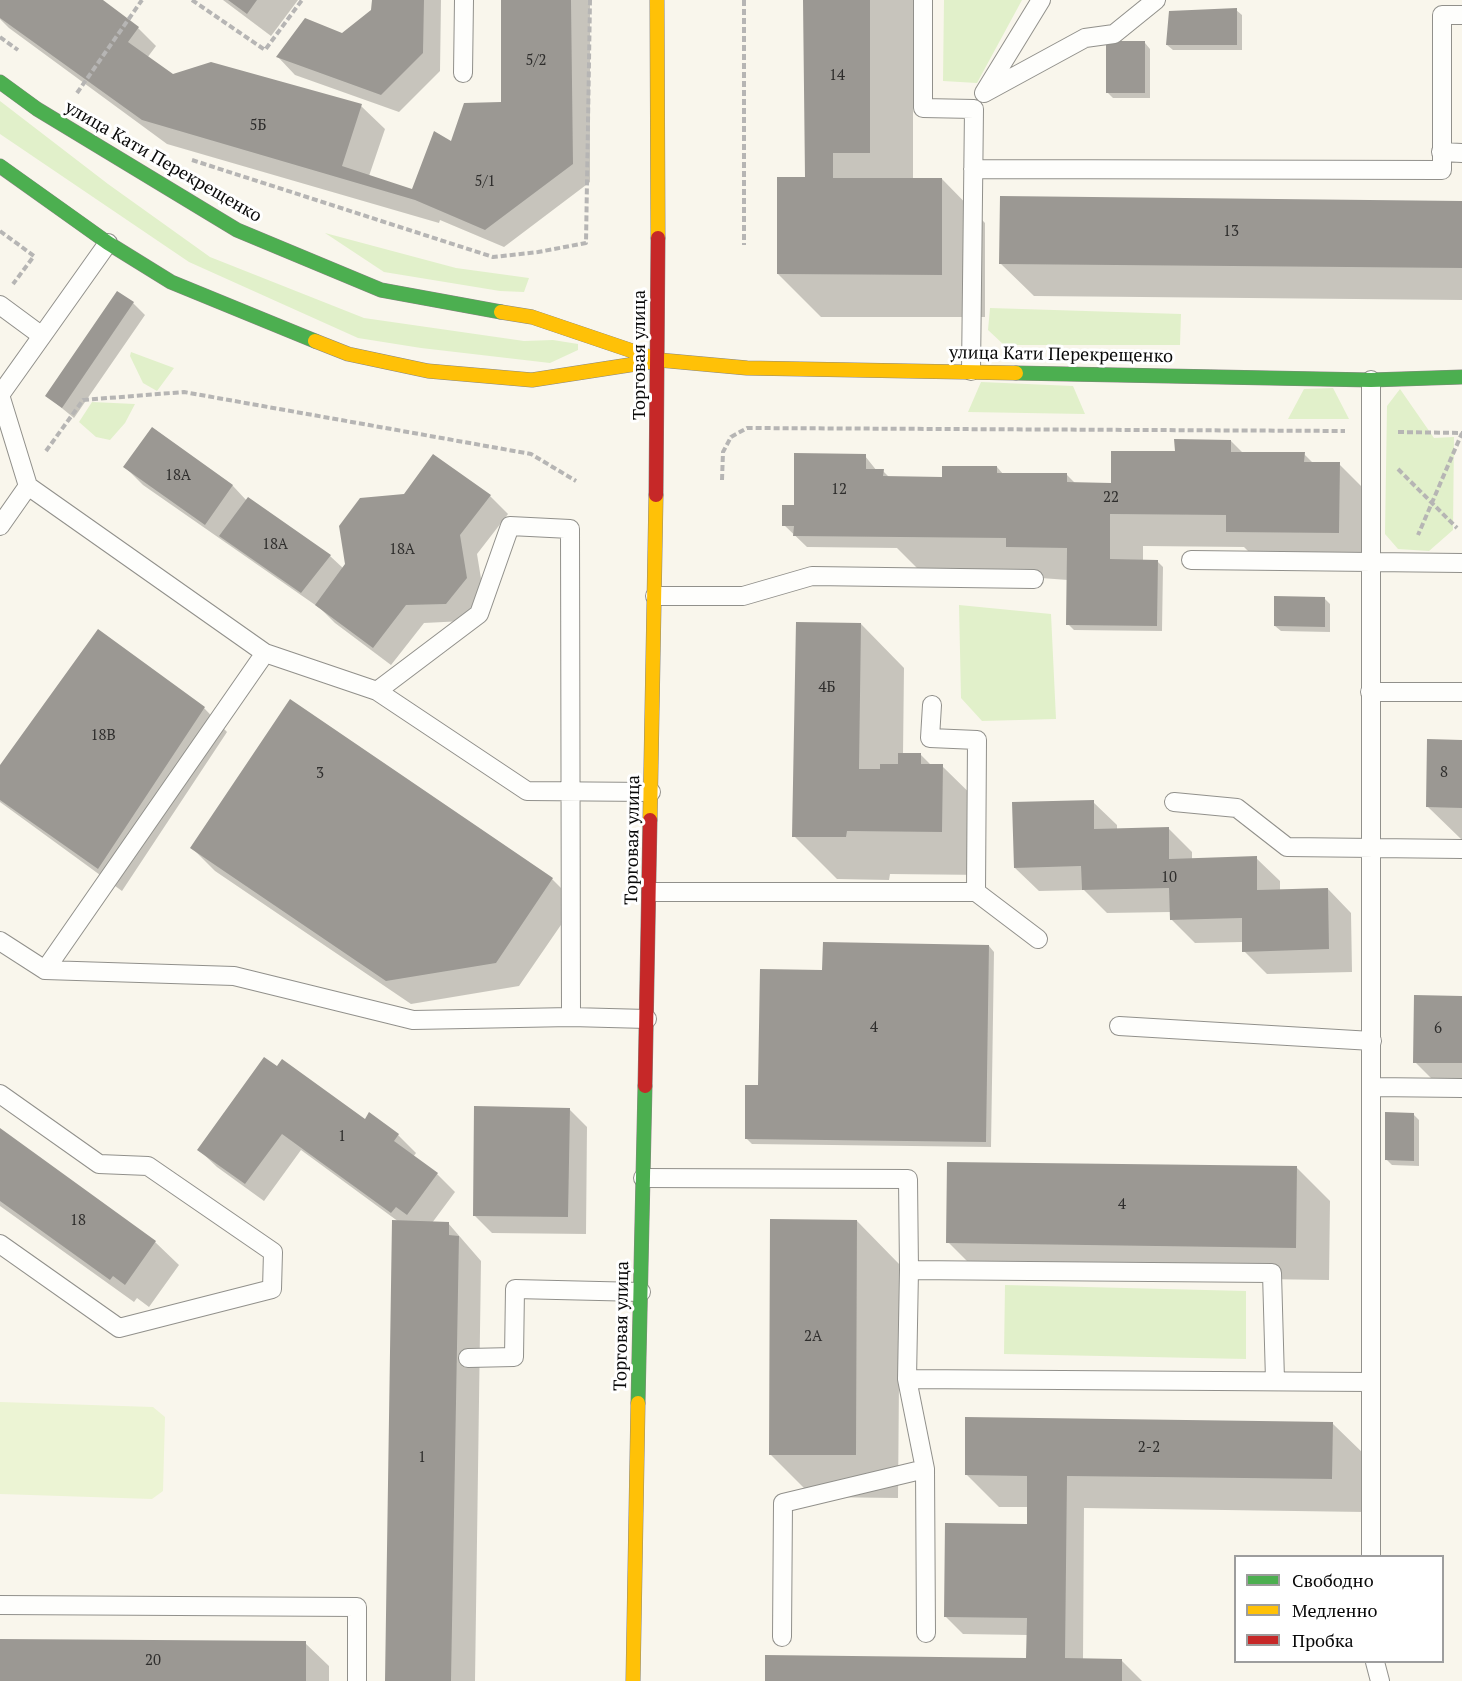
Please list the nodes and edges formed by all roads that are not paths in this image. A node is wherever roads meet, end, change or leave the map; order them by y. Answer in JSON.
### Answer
{"nodes":[{"id":1,"x":464,"y":0,"type":"edge"},
{"id":2,"x":657,"y":0,"type":"edge"},
{"id":3,"x":923,"y":0,"type":"edge"},
{"id":4,"x":1041,"y":0,"type":"edge"},
{"id":5,"x":1156,"y":0,"type":"edge"},
{"id":6,"x":1437,"y":7,"type":"edge"},
{"id":7,"x":1462,"y":15,"type":"edge"},
{"id":8,"x":463,"y":73,"type":"dead end"},
{"id":9,"x":0,"y":82,"type":"edge"},
{"id":10,"x":984,"y":93,"type":"junction"},
{"id":11,"x":974,"y":109,"type":"junction"},
{"id":12,"x":1441,"y":152,"type":"junction"},
{"id":13,"x":1462,"y":153,"type":"edge"},
{"id":14,"x":0,"y":166,"type":"edge"},
{"id":15,"x":973,"y":170,"type":"junction"},
{"id":16,"x":108,"y":243,"type":"junction"},
{"id":17,"x":3,"y":298,"type":"edge"},
{"id":18,"x":42,"y":336,"type":"junction"},
{"id":19,"x":659,"y":360,"type":"junction"},
{"id":20,"x":971,"y":371,"type":"junction"},
{"id":21,"x":1462,"y":377,"type":"edge"},
{"id":22,"x":1371,"y":380,"type":"junction"},
{"id":23,"x":28,"y":486,"type":"junction"},
{"id":24,"x":0,"y":526,"type":"edge"},
{"id":25,"x":1191,"y":560,"type":"dead end"},
{"id":26,"x":1370,"y":562,"type":"junction"},
{"id":27,"x":1462,"y":563,"type":"edge"},
{"id":28,"x":1034,"y":579,"type":"dead end"},
{"id":29,"x":655,"y":596,"type":"junction"},
{"id":30,"x":265,"y":653,"type":"junction"},
{"id":31,"x":377,"y":691,"type":"junction"},
{"id":32,"x":1370,"y":692,"type":"junction"},
{"id":33,"x":1462,"y":692,"type":"edge"},
{"id":34,"x":932,"y":705,"type":"dead end"},
{"id":35,"x":572,"y":791,"type":"junction"},
{"id":36,"x":651,"y":792,"type":"junction"},
{"id":37,"x":1174,"y":802,"type":"dead end"},
{"id":38,"x":1371,"y":848,"type":"junction"},
{"id":39,"x":1462,"y":849,"type":"edge"},
{"id":40,"x":651,"y":892,"type":"junction"},
{"id":41,"x":976,"y":892,"type":"junction"},
{"id":42,"x":1038,"y":939,"type":"dead end"},
{"id":43,"x":0,"y":940,"type":"edge"},
{"id":44,"x":45,"y":970,"type":"junction"},
{"id":45,"x":571,"y":1017,"type":"junction"},
{"id":46,"x":647,"y":1018,"type":"junction"},
{"id":47,"x":1119,"y":1026,"type":"dead end"},
{"id":48,"x":1372,"y":1041,"type":"junction"},
{"id":49,"x":1373,"y":1087,"type":"junction"},
{"id":50,"x":1462,"y":1088,"type":"edge"},
{"id":51,"x":0,"y":1094,"type":"edge"},
{"id":52,"x":643,"y":1179,"type":"junction"},
{"id":53,"x":0,"y":1244,"type":"edge"},
{"id":54,"x":909,"y":1270,"type":"junction"},
{"id":55,"x":641,"y":1292,"type":"junction"},
{"id":56,"x":468,"y":1358,"type":"dead end"},
{"id":57,"x":907,"y":1379,"type":"junction"},
{"id":58,"x":1275,"y":1380,"type":"junction"},
{"id":59,"x":1371,"y":1382,"type":"junction"},
{"id":60,"x":925,"y":1469,"type":"junction"},
{"id":61,"x":1371,"y":1555,"type":"edge"},
{"id":62,"x":0,"y":1605,"type":"edge"},
{"id":63,"x":926,"y":1633,"type":"dead end"},
{"id":64,"x":782,"y":1637,"type":"dead end"},
{"id":65,"x":1375,"y":1663,"type":"edge"},
{"id":66,"x":357,"y":1681,"type":"edge"},
{"id":67,"x":633,"y":1681,"type":"edge"},
{"id":68,"x":1380,"y":1681,"type":"edge"}],
"edges":[{"from":1,"to":8,"type":"lane"},
{"from":2,"to":19,"type":"street","name":"Торговая улица"},
{"from":3,"to":11,"type":"lane"},
{"from":4,"to":10,"type":"lane"},
{"from":5,"to":10,"type":"lane"},
{"from":6,"to":7,"type":"lane"},
{"from":6,"to":12,"type":"lane"},
{"from":9,"to":19,"type":"street","name":"улица Кати Перекрещенко"},
{"from":10,"to":11,"type":"lane"},
{"from":11,"to":15,"type":"lane"},
{"from":12,"to":13,"type":"lane"},
{"from":12,"to":15,"type":"lane"},
{"from":14,"to":16,"type":"street","name":"улица Кати Перекрещенко"},
{"from":15,"to":20,"type":"lane"},
{"from":16,"to":18,"type":"lane"},
{"from":16,"to":19,"type":"street","name":"улица Кати Перекрещенко"},
{"from":17,"to":18,"type":"lane"},
{"from":18,"to":23,"type":"lane"},
{"from":19,"to":20,"type":"street","name":"улица Кати Перекрещенко"},
{"from":19,"to":29,"type":"street","name":"Торговая улица"},
{"from":20,"to":22,"type":"street","name":"улица Кати Перекрещенко"},
{"from":21,"to":22,"type":"street","name":"улица Кати Перекрещенко"},
{"from":22,"to":26,"type":"lane"},
{"from":23,"to":24,"type":"lane"},
{"from":23,"to":30,"type":"lane"},
{"from":25,"to":26,"type":"lane"},
{"from":26,"to":27,"type":"lane"},
{"from":26,"to":32,"type":"lane"},
{"from":28,"to":29,"type":"lane"},
{"from":29,"to":36,"type":"street","name":"Торговая улица"},
{"from":30,"to":31,"type":"lane"},
{"from":30,"to":44,"type":"lane"},
{"from":31,"to":35,"type":"lane"},
{"from":31,"to":35,"type":"lane"},
{"from":32,"to":33,"type":"lane"},
{"from":32,"to":38,"type":"lane"},
{"from":34,"to":41,"type":"lane"},
{"from":35,"to":36,"type":"lane"},
{"from":35,"to":45,"type":"lane"},
{"from":36,"to":40,"type":"street","name":"Торговая улица"},
{"from":37,"to":38,"type":"lane"},
{"from":38,"to":39,"type":"lane"},
{"from":38,"to":48,"type":"lane"},
{"from":40,"to":41,"type":"lane"},
{"from":40,"to":46,"type":"street","name":"Торговая улица"},
{"from":41,"to":42,"type":"lane"},
{"from":43,"to":44,"type":"lane"},
{"from":44,"to":45,"type":"lane"},
{"from":45,"to":46,"type":"lane"},
{"from":46,"to":52,"type":"street","name":"Торговая улица"},
{"from":47,"to":48,"type":"lane"},
{"from":48,"to":49,"type":"lane"},
{"from":49,"to":50,"type":"lane"},
{"from":49,"to":59,"type":"lane"},
{"from":51,"to":53,"type":"lane"},
{"from":52,"to":54,"type":"lane"},
{"from":52,"to":55,"type":"street","name":"Торговая улица"},
{"from":54,"to":57,"type":"lane"},
{"from":54,"to":58,"type":"lane"},
{"from":55,"to":56,"type":"lane"},
{"from":55,"to":67,"type":"street","name":"Торговая улица"},
{"from":57,"to":58,"type":"lane"},
{"from":57,"to":60,"type":"lane"},
{"from":58,"to":59,"type":"lane"},
{"from":59,"to":61,"type":"lane"},
{"from":60,"to":63,"type":"lane"},
{"from":60,"to":64,"type":"lane"},
{"from":62,"to":66,"type":"lane"},
{"from":65,"to":68,"type":"lane"}]}
